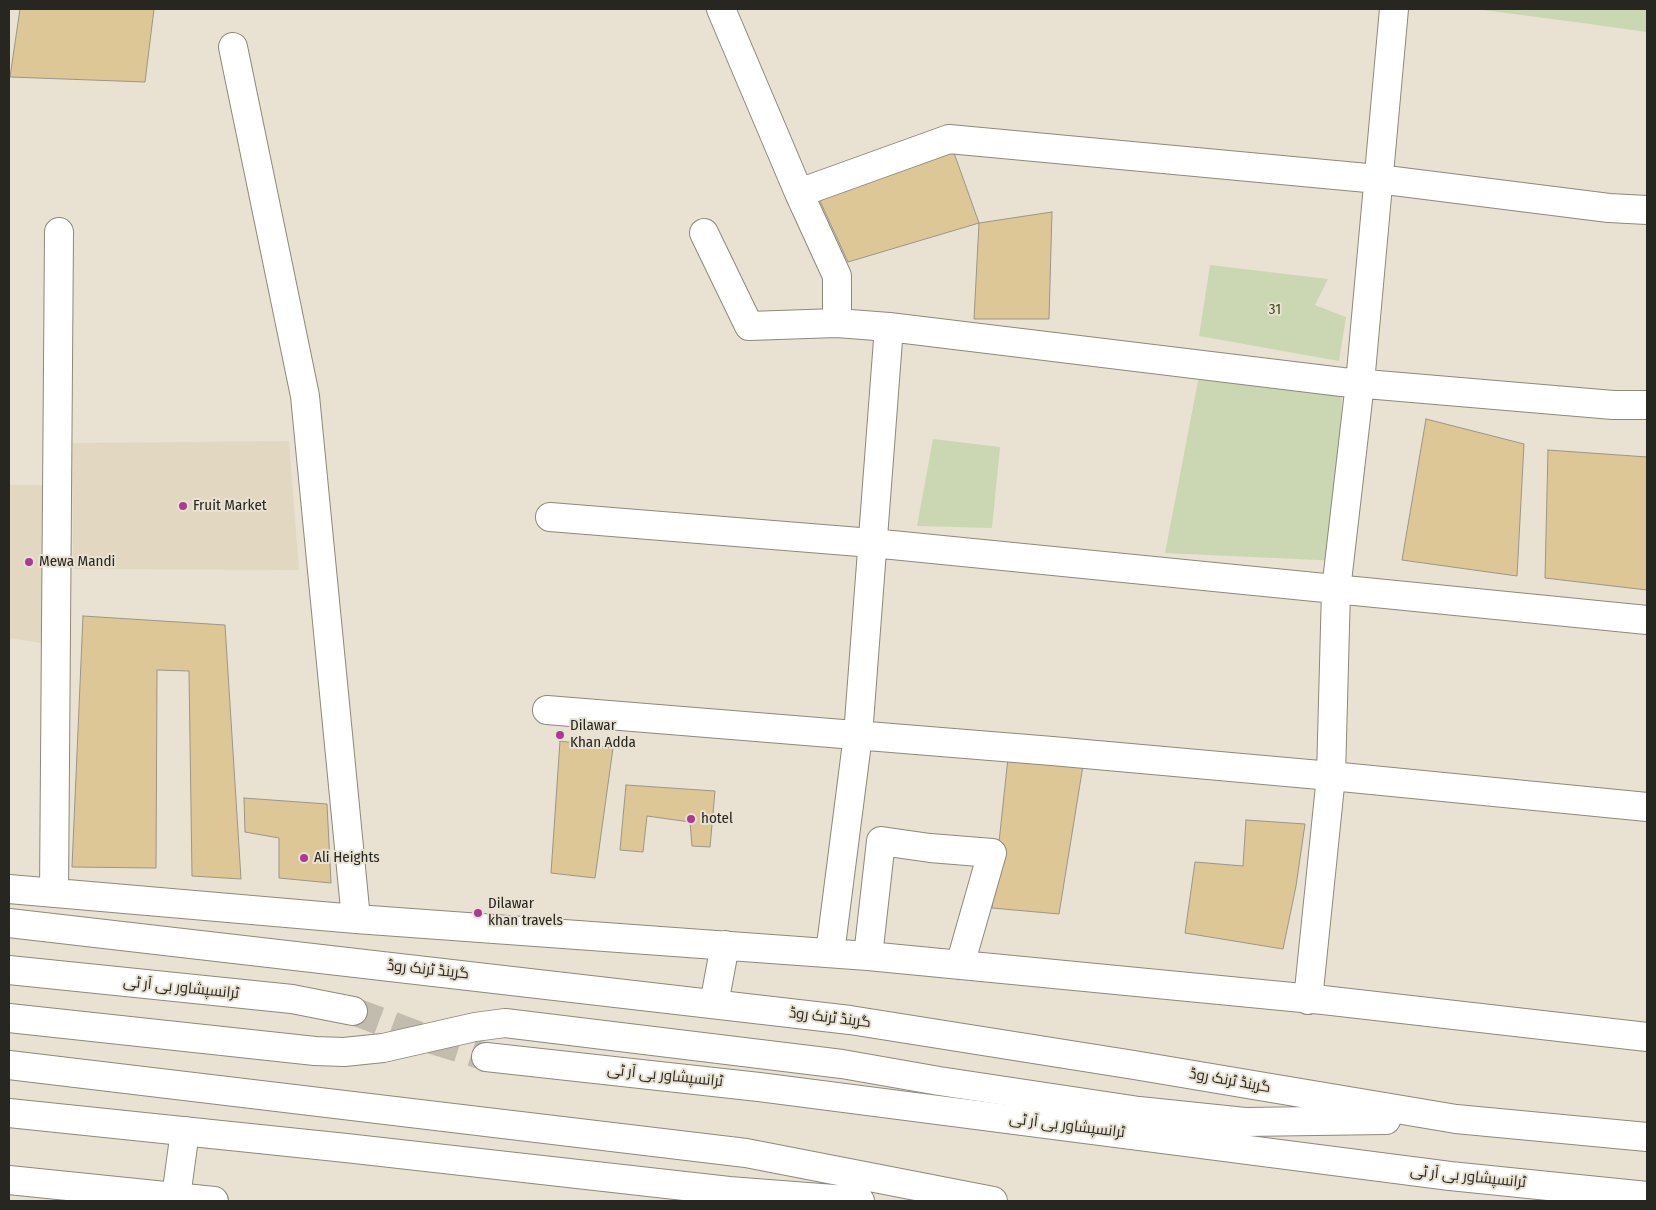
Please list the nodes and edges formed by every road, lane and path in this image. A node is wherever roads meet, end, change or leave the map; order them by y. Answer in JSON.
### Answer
{"nodes":[{"id":1,"x":721,"y":9,"type":"edge"},
{"id":2,"x":1394,"y":9,"type":"edge"},
{"id":3,"x":233,"y":47,"type":"dead end"},
{"id":4,"x":1378,"y":178,"type":"junction"},
{"id":5,"x":799,"y":193,"type":"junction"},
{"id":6,"x":1647,"y":210,"type":"edge"},
{"id":7,"x":59,"y":232,"type":"dead end"},
{"id":8,"x":704,"y":233,"type":"dead end"},
{"id":9,"x":837,"y":323,"type":"junction"},
{"id":10,"x":889,"y":327,"type":"junction"},
{"id":11,"x":1360,"y":383,"type":"junction"},
{"id":12,"x":1647,"y":405,"type":"edge"},
{"id":13,"x":550,"y":517,"type":"dead end"},
{"id":14,"x":872,"y":543,"type":"junction"},
{"id":15,"x":1336,"y":590,"type":"junction"},
{"id":16,"x":1647,"y":620,"type":"edge"},
{"id":17,"x":547,"y":710,"type":"dead end"},
{"id":18,"x":858,"y":736,"type":"junction"},
{"id":19,"x":1331,"y":776,"type":"junction"},
{"id":20,"x":1647,"y":807,"type":"edge"},
{"id":21,"x":9,"y":889,"type":"edge"},
{"id":22,"x":54,"y":893,"type":"junction"},
{"id":23,"x":356,"y":919,"type":"junction"},
{"id":24,"x":9,"y":923,"type":"edge"},
{"id":25,"x":725,"y":945,"type":"junction"},
{"id":26,"x":830,"y":953,"type":"junction"},
{"id":27,"x":868,"y":956,"type":"junction"},
{"id":28,"x":960,"y":964,"type":"junction"},
{"id":29,"x":9,"y":970,"type":"edge"},
{"id":30,"x":1308,"y":1000,"type":"junction"},
{"id":31,"x":714,"y":1004,"type":"junction"},
{"id":32,"x":353,"y":1011,"type":"tunnel mouth"},
{"id":33,"x":9,"y":1018,"type":"edge"},
{"id":34,"x":1647,"y":1037,"type":"edge"},
{"id":35,"x":486,"y":1057,"type":"tunnel mouth"},
{"id":36,"x":9,"y":1065,"type":"edge"},
{"id":37,"x":9,"y":1112,"type":"edge"},
{"id":38,"x":1456,"y":1120,"type":"junction"},
{"id":39,"x":185,"y":1131,"type":"junction"},
{"id":40,"x":1647,"y":1137,"type":"edge"},
{"id":41,"x":9,"y":1180,"type":"edge"},
{"id":42,"x":1647,"y":1196,"type":"edge"},
{"id":43,"x":176,"y":1197,"type":"junction"},
{"id":44,"x":214,"y":1201,"type":"edge"},
{"id":45,"x":860,"y":1201,"type":"edge"},
{"id":46,"x":993,"y":1201,"type":"edge"}],
"edges":[{"from":1,"to":5,"type":"main road"},
{"from":2,"to":4,"type":"main road"},
{"from":3,"to":23,"type":"main road"},
{"from":4,"to":5,"type":"main road"},
{"from":4,"to":6,"type":"main road"},
{"from":4,"to":11,"type":"main road"},
{"from":5,"to":9,"type":"main road"},
{"from":7,"to":22,"type":"main road"},
{"from":8,"to":9,"type":"main road"},
{"from":9,"to":10,"type":"main road"},
{"from":10,"to":11,"type":"main road"},
{"from":10,"to":14,"type":"main road"},
{"from":11,"to":12,"type":"main road"},
{"from":11,"to":15,"type":"main road"},
{"from":13,"to":14,"type":"main road"},
{"from":14,"to":15,"type":"main road"},
{"from":14,"to":18,"type":"main road"},
{"from":15,"to":16,"type":"main road"},
{"from":15,"to":19,"type":"main road"},
{"from":17,"to":18,"type":"main road"},
{"from":18,"to":19,"type":"main road"},
{"from":18,"to":26,"type":"main road"},
{"from":19,"to":20,"type":"main road"},
{"from":19,"to":30,"type":"main road"},
{"from":21,"to":22,"type":"main road"},
{"from":22,"to":23,"type":"main road"},
{"from":23,"to":25,"type":"main road"},
{"from":24,"to":31,"type":"main road","name":"گرینڈ ٹرنک روڈ"},
{"from":25,"to":26,"type":"main road"},
{"from":25,"to":31,"type":"main road"},
{"from":26,"to":27,"type":"main road"},
{"from":27,"to":28,"type":"main road"},
{"from":27,"to":28,"type":"main road"},
{"from":28,"to":30,"type":"main road"},
{"from":29,"to":32,"type":"main road","name":"ٹرانسپشاور بی آر ٹی"},
{"from":30,"to":34,"type":"main road"},
{"from":31,"to":38,"type":"main road","name":"گرینڈ ٹرنک روڈ"},
{"from":33,"to":38,"type":"main road"},
{"from":35,"to":42,"type":"main road","name":"ٹرانسپشاور بی آر ٹی"},
{"from":36,"to":46,"type":"main road"},
{"from":37,"to":39,"type":"main road"},
{"from":38,"to":40,"type":"main road","name":"گرینڈ ٹرنک روڈ"},
{"from":39,"to":43,"type":"main road"},
{"from":39,"to":45,"type":"main road"},
{"from":41,"to":43,"type":"main road"},
{"from":43,"to":44,"type":"main road"}]}
